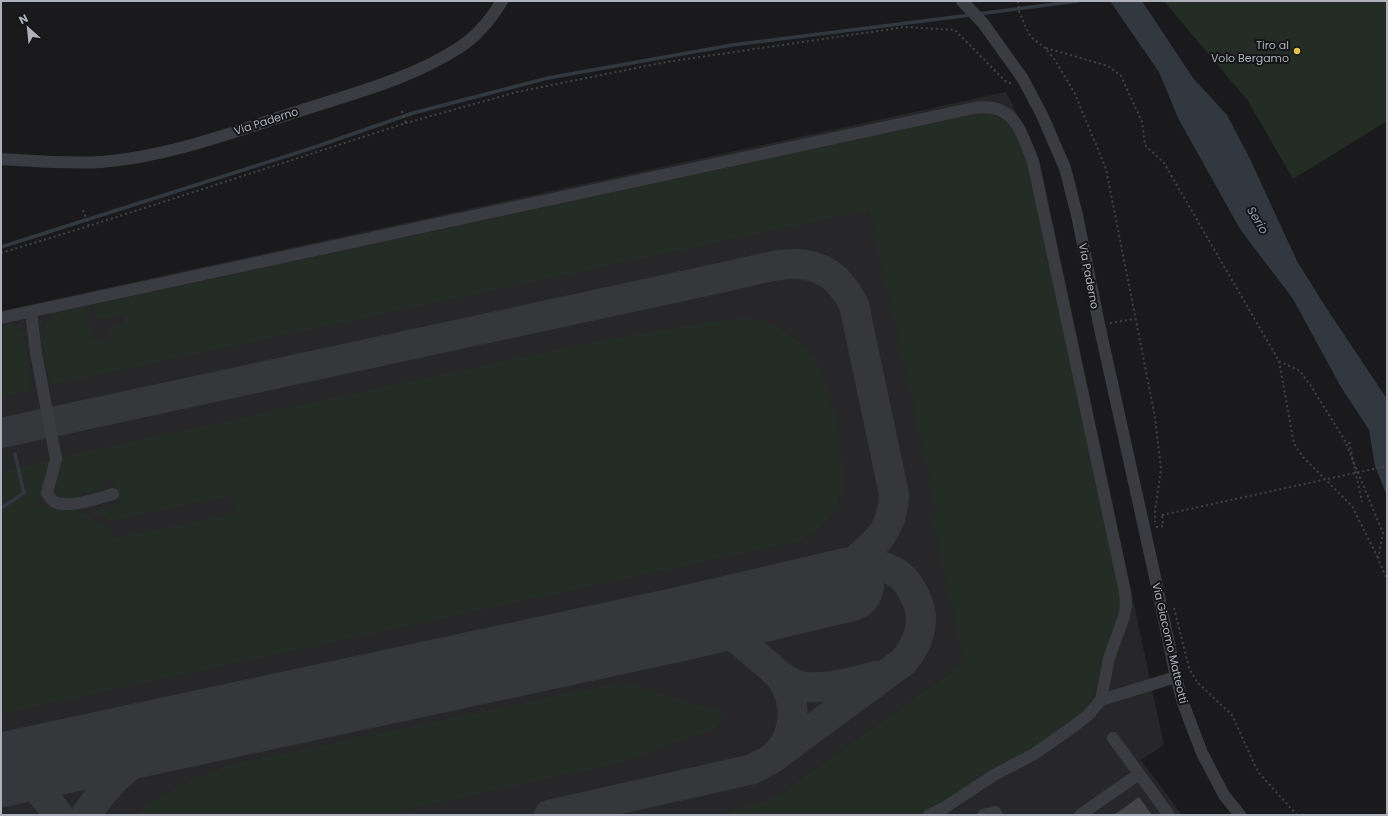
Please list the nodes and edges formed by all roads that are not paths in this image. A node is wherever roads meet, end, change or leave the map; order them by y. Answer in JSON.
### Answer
{"nodes":[{"id":1,"x":502,"y":1,"type":"edge"},
{"id":2,"x":962,"y":1,"type":"edge"},
{"id":3,"x":1,"y":159,"type":"edge"},
{"id":4,"x":31,"y":312,"type":"junction"},
{"id":5,"x":1,"y":318,"type":"edge"},
{"id":6,"x":113,"y":494,"type":"dead end"},
{"id":7,"x":1155,"y":577,"type":"joint"},
{"id":8,"x":1176,"y":677,"type":"junction"},
{"id":9,"x":1101,"y":700,"type":"junction"},
{"id":10,"x":1114,"y":738,"type":"dead end"},
{"id":11,"x":1139,"y":774,"type":"junction"},
{"id":12,"x":929,"y":815,"type":"edge"},
{"id":13,"x":983,"y":815,"type":"edge"},
{"id":14,"x":997,"y":815,"type":"edge"},
{"id":15,"x":1080,"y":815,"type":"edge"},
{"id":16,"x":1169,"y":815,"type":"edge"},
{"id":17,"x":1240,"y":815,"type":"edge"}],
"edges":[{"from":1,"to":3,"type":"street","name":"Via Paderno"},
{"from":2,"to":7,"type":"street","name":"Via Paderno"},
{"from":4,"to":5,"type":"street"},
{"from":4,"to":6,"type":"street"},
{"from":4,"to":9,"type":"street"},
{"from":7,"to":8,"type":"street","name":"Via Giacomo Matteotti"},
{"from":8,"to":9,"type":"street"},
{"from":8,"to":17,"type":"street","name":"Via Giacomo Matteotti"},
{"from":9,"to":12,"type":"street"},
{"from":10,"to":11,"type":"street"},
{"from":11,"to":15,"type":"street"},
{"from":11,"to":16,"type":"street"},
{"from":13,"to":14,"type":"street"}]}
